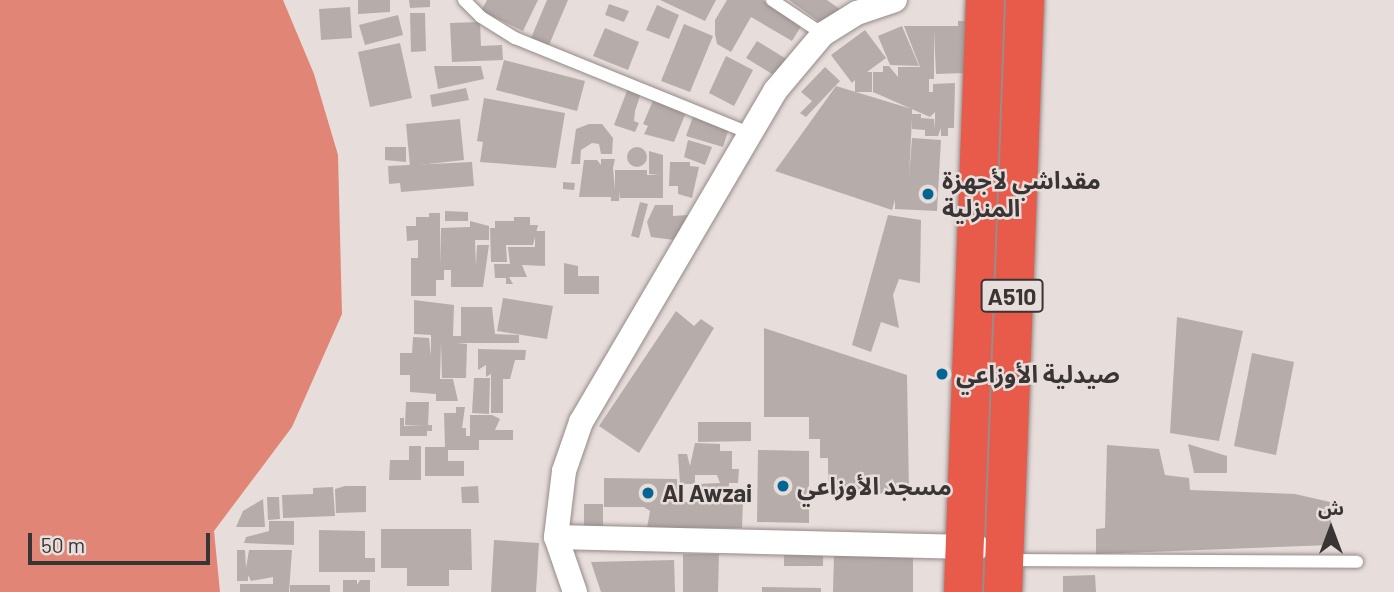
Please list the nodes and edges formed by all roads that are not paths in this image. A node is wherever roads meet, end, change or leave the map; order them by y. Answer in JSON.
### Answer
{"nodes":[{"id":1,"x":464,"y":0,"type":"edge"},
{"id":2,"x":772,"y":0,"type":"edge"},
{"id":3,"x":895,"y":0,"type":"edge"},
{"id":4,"x":985,"y":0,"type":"edge"},
{"id":5,"x":1025,"y":0,"type":"edge"},
{"id":6,"x":823,"y":34,"type":"junction"},
{"id":7,"x":747,"y":132,"type":"junction"},
{"id":8,"x":556,"y":537,"type":"junction"},
{"id":9,"x":965,"y":547,"type":"junction"},
{"id":10,"x":1357,"y":562,"type":"dead end"},
{"id":11,"x":1004,"y":567,"type":"edge"},
{"id":12,"x":575,"y":592,"type":"edge"},
{"id":13,"x":963,"y":592,"type":"edge"}],
"edges":[{"from":1,"to":7,"type":"lane"},
{"from":2,"to":6,"type":"lane"},
{"from":3,"to":6,"type":"street"},
{"from":4,"to":9,"type":"highway","number":"A510"},
{"from":5,"to":11,"type":"highway","number":"A510"},
{"from":6,"to":7,"type":"street"},
{"from":7,"to":8,"type":"street"},
{"from":8,"to":9,"type":"street"},
{"from":8,"to":12,"type":"street"},
{"from":9,"to":11,"type":"street"},
{"from":9,"to":13,"type":"highway","number":"A510"},
{"from":10,"to":11,"type":"lane"}]}
